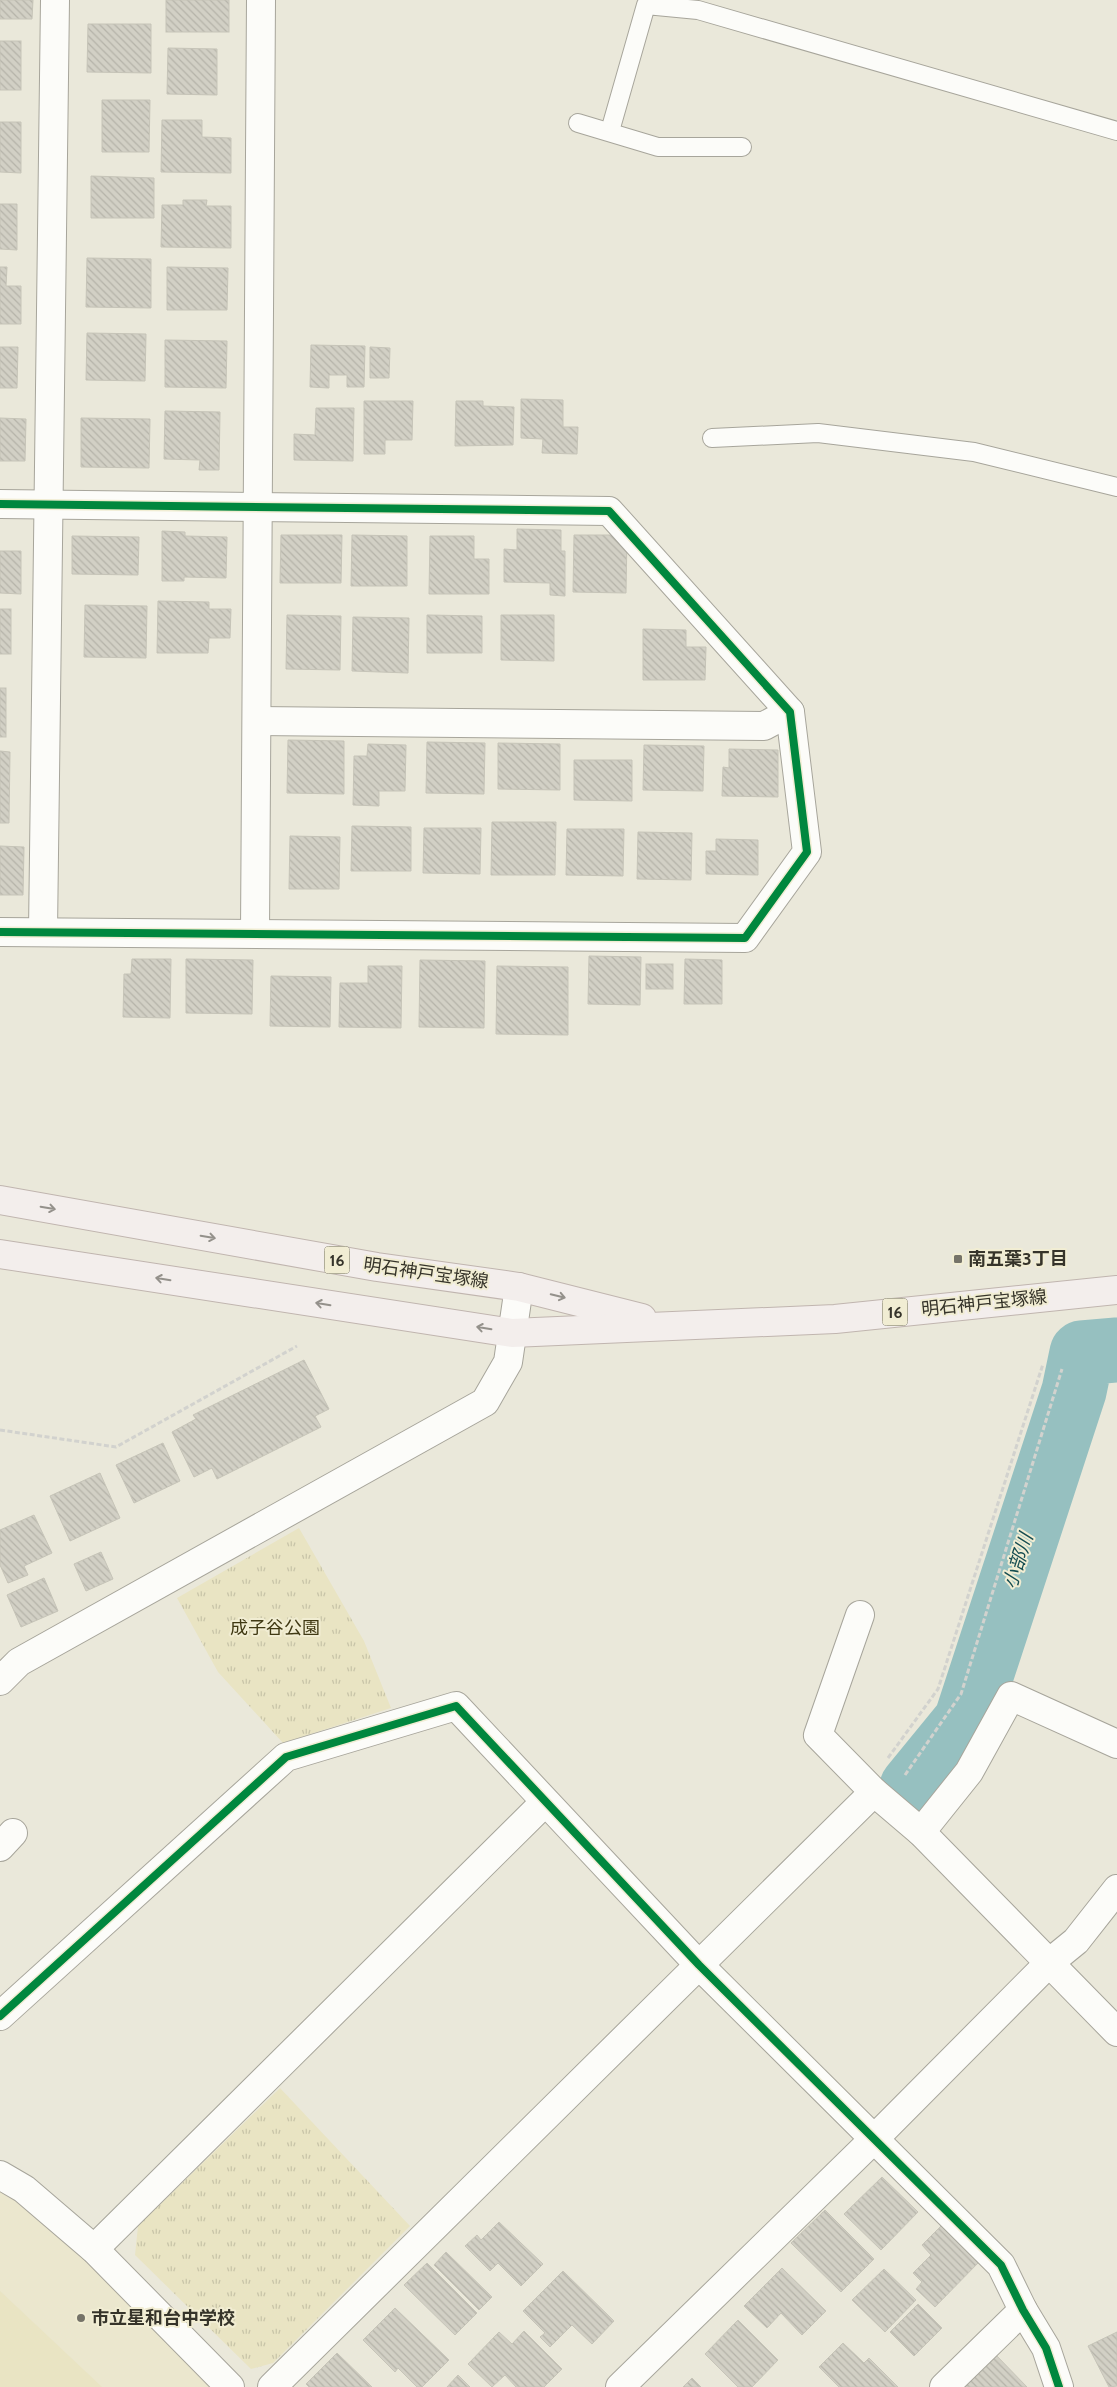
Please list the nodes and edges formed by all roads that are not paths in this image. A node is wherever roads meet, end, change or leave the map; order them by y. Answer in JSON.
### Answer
{"nodes":[{"id":1,"x":55,"y":0,"type":"edge"},
{"id":2,"x":261,"y":0,"type":"edge"},
{"id":3,"x":699,"y":5,"type":"edge"},
{"id":4,"x":578,"y":123,"type":"dead end"},
{"id":5,"x":1117,"y":130,"type":"edge"},
{"id":6,"x":610,"y":131,"type":"junction"},
{"id":7,"x":742,"y":148,"type":"dead end"},
{"id":8,"x":712,"y":438,"type":"dead end"},
{"id":9,"x":1117,"y":487,"type":"edge"},
{"id":10,"x":0,"y":504,"type":"edge"},
{"id":11,"x":49,"y":504,"type":"junction"},
{"id":12,"x":259,"y":506,"type":"junction"},
{"id":13,"x":790,"y":712,"type":"junction"},
{"id":14,"x":257,"y":721,"type":"junction"},
{"id":15,"x":0,"y":932,"type":"edge"},
{"id":16,"x":43,"y":932,"type":"junction"},
{"id":17,"x":255,"y":933,"type":"junction"},
{"id":18,"x":0,"y":1200,"type":"edge"},
{"id":19,"x":0,"y":1254,"type":"edge"},
{"id":20,"x":519,"y":1287,"type":"junction"},
{"id":21,"x":1117,"y":1290,"type":"edge"},
{"id":22,"x":672,"y":1325,"type":"junction"},
{"id":23,"x":512,"y":1332,"type":"junction"},
{"id":24,"x":860,"y":1615,"type":"dead end"},
{"id":25,"x":0,"y":1681,"type":"edge"},
{"id":26,"x":1117,"y":1744,"type":"edge"},
{"id":27,"x":874,"y":1792,"type":"junction"},
{"id":28,"x":545,"y":1802,"type":"junction"},
{"id":29,"x":921,"y":1832,"type":"junction"},
{"id":30,"x":1117,"y":1889,"type":"edge"},
{"id":31,"x":1049,"y":1963,"type":"junction"},
{"id":32,"x":699,"y":1965,"type":"junction"},
{"id":33,"x":0,"y":2016,"type":"edge"},
{"id":34,"x":1117,"y":2032,"type":"edge"},
{"id":35,"x":875,"y":2138,"type":"junction"},
{"id":36,"x":0,"y":2175,"type":"edge"},
{"id":37,"x":94,"y":2248,"type":"junction"},
{"id":38,"x":1023,"y":2310,"type":"junction"},
{"id":39,"x":230,"y":2387,"type":"edge"},
{"id":40,"x":272,"y":2387,"type":"edge"},
{"id":41,"x":620,"y":2387,"type":"edge"},
{"id":42,"x":944,"y":2387,"type":"edge"},
{"id":43,"x":1059,"y":2387,"type":"edge"}],
"edges":[{"from":1,"to":11,"type":"street"},
{"from":2,"to":12,"type":"street"},
{"from":3,"to":5,"type":"lane"},
{"from":3,"to":6,"type":"lane"},
{"from":4,"to":6,"type":"lane"},
{"from":6,"to":7,"type":"lane"},
{"from":8,"to":9,"type":"lane"},
{"from":10,"to":11,"type":"street"},
{"from":11,"to":12,"type":"street"},
{"from":11,"to":16,"type":"street"},
{"from":12,"to":13,"type":"street"},
{"from":12,"to":14,"type":"street"},
{"from":13,"to":14,"type":"street"},
{"from":13,"to":17,"type":"street"},
{"from":14,"to":17,"type":"street"},
{"from":15,"to":16,"type":"street"},
{"from":16,"to":17,"type":"street"},
{"from":18,"to":20,"type":"main road","name":"明石神戸宝塚線","number":"16","one_way":true},
{"from":23,"to":19,"type":"main road","name":"明石神戸宝塚線","number":"16","one_way":true},
{"from":20,"to":22,"type":"main road","name":"明石神戸宝塚線","number":"16","one_way":true},
{"from":20,"to":23,"type":"street"},
{"from":21,"to":22,"type":"main road","name":"明石神戸宝塚線","number":"16"},
{"from":22,"to":23,"type":"main road","name":"明石神戸宝塚線","number":"16"},
{"from":23,"to":25,"type":"street"},
{"from":24,"to":27,"type":"street"},
{"from":26,"to":29,"type":"street"},
{"from":27,"to":29,"type":"street"},
{"from":27,"to":32,"type":"street"},
{"from":28,"to":32,"type":"street"},
{"from":28,"to":33,"type":"street"},
{"from":28,"to":37,"type":"street"},
{"from":29,"to":31,"type":"street"},
{"from":30,"to":31,"type":"street"},
{"from":31,"to":34,"type":"street"},
{"from":31,"to":35,"type":"street"},
{"from":32,"to":35,"type":"street"},
{"from":32,"to":40,"type":"street"},
{"from":35,"to":38,"type":"street"},
{"from":35,"to":41,"type":"street"},
{"from":36,"to":37,"type":"street"},
{"from":37,"to":39,"type":"street"},
{"from":38,"to":42,"type":"street"},
{"from":38,"to":43,"type":"street"}]}
